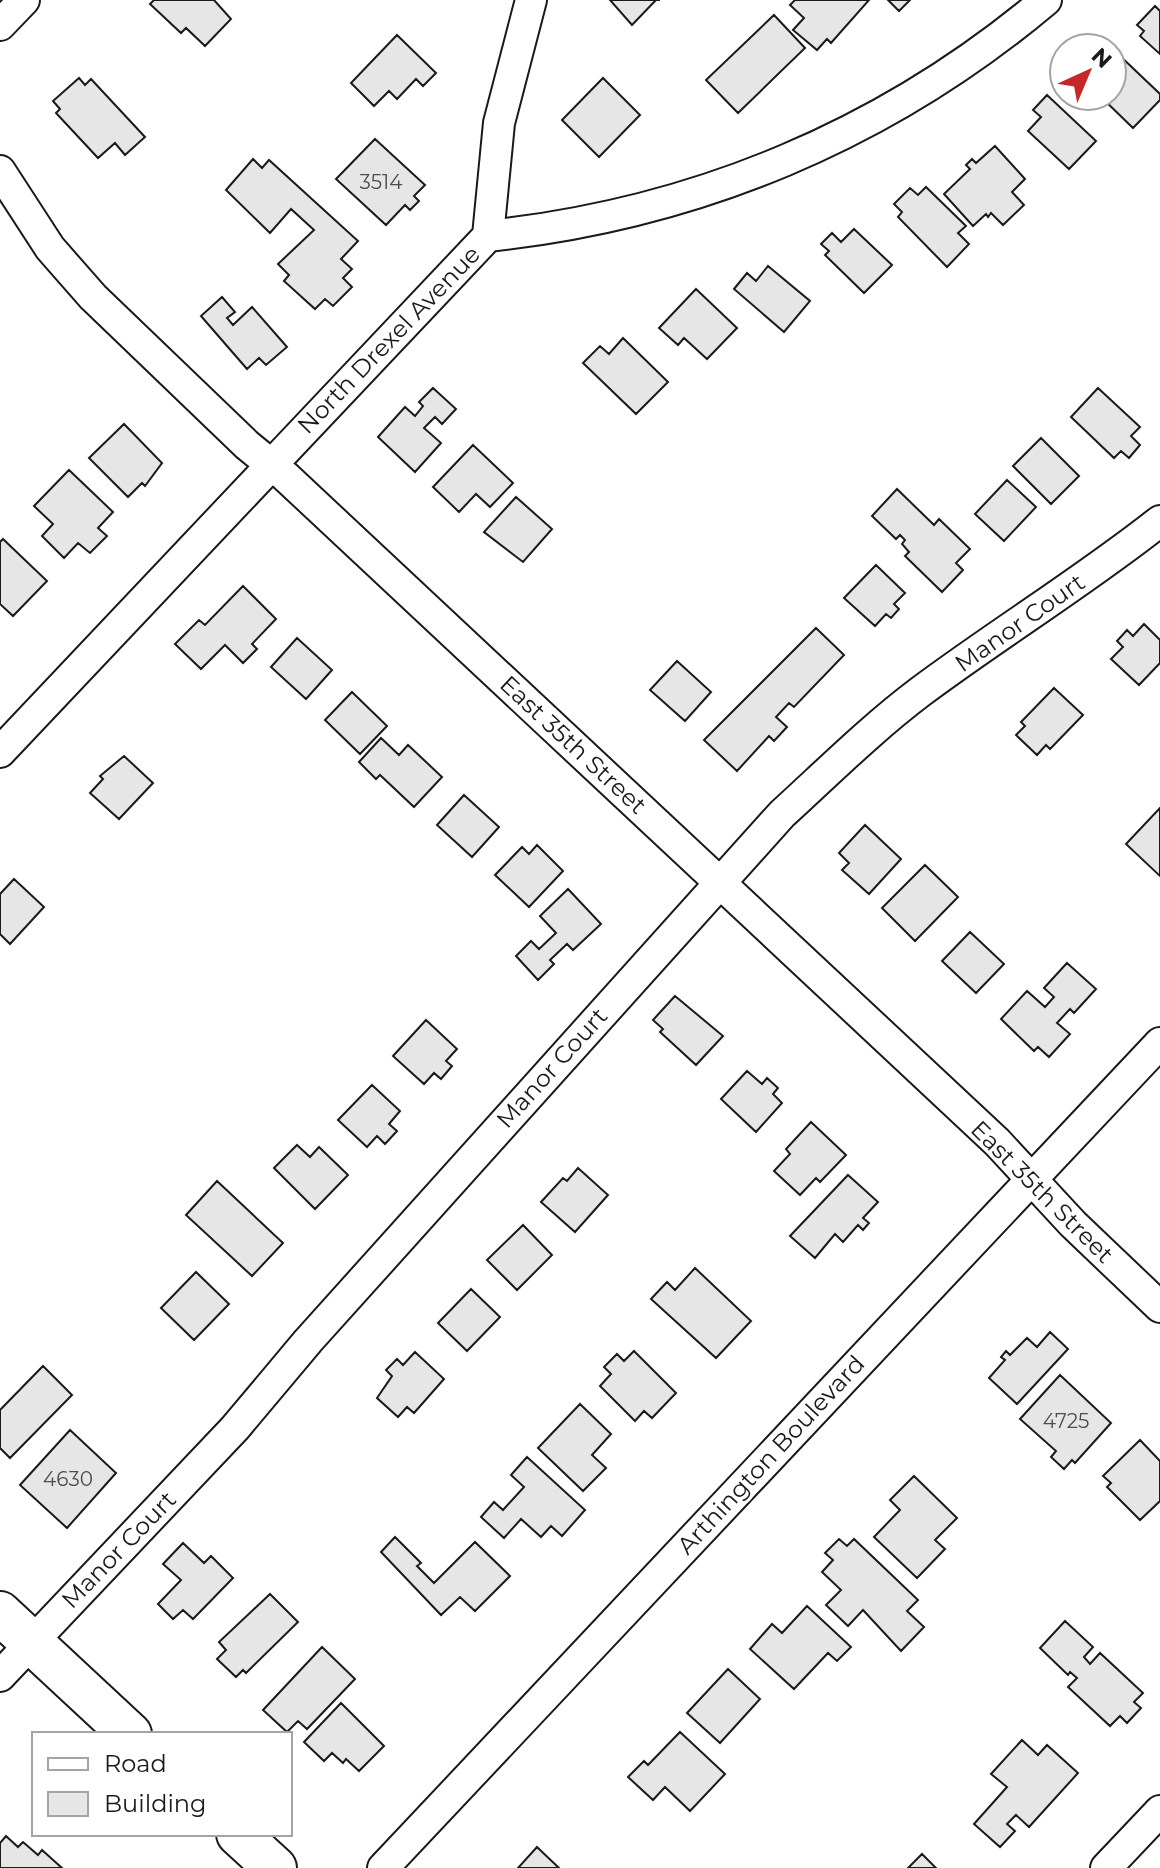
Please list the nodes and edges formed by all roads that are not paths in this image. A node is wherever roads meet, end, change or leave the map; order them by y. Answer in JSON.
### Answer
{"nodes":[{"id":1,"x":24,"y":0,"type":"edge"},
{"id":2,"x":531,"y":0,"type":"edge"},
{"id":3,"x":1046,"y":0,"type":"edge"},
{"id":4,"x":0,"y":25,"type":"edge"},
{"id":5,"x":0,"y":171,"type":"edge"},
{"id":6,"x":488,"y":236,"type":"junction"},
{"id":7,"x":270,"y":465,"type":"junction"},
{"id":8,"x":1160,"y":521,"type":"edge"},
{"id":9,"x":0,"y":752,"type":"edge"},
{"id":10,"x":718,"y":882,"type":"junction"},
{"id":11,"x":1160,"y":1043,"type":"edge"},
{"id":12,"x":1031,"y":1179,"type":"junction"},
{"id":13,"x":1160,"y":1307,"type":"edge"},
{"id":14,"x":0,"y":1613,"type":"edge"},
{"id":15,"x":31,"y":1642,"type":"junction"},
{"id":16,"x":0,"y":1676,"type":"edge"},
{"id":17,"x":128,"y":1732,"type":"edge"},
{"id":18,"x":1160,"y":1811,"type":"edge"},
{"id":19,"x":240,"y":1836,"type":"edge"},
{"id":20,"x":275,"y":1868,"type":"edge"},
{"id":21,"x":383,"y":1868,"type":"edge"},
{"id":22,"x":1106,"y":1868,"type":"edge"}],
"edges":[{"from":1,"to":4,"type":"street"},
{"from":2,"to":6,"type":"street"},
{"from":3,"to":6,"type":"street","name":"North Drexel Avenue"},
{"from":5,"to":7,"type":"street","name":"East 35th Street"},
{"from":6,"to":7,"type":"street","name":"North Drexel Avenue"},
{"from":7,"to":9,"type":"street","name":"North Drexel Avenue"},
{"from":7,"to":10,"type":"street","name":"East 35th Street"},
{"from":8,"to":10,"type":"street","name":"Manor Court"},
{"from":10,"to":12,"type":"street","name":"East 35th Street"},
{"from":10,"to":15,"type":"street","name":"Manor Court"},
{"from":11,"to":12,"type":"street","name":"Arthington Boulevard"},
{"from":12,"to":13,"type":"street","name":"East 35th Street"},
{"from":12,"to":21,"type":"street","name":"Arthington Boulevard"},
{"from":14,"to":15,"type":"main road"},
{"from":15,"to":16,"type":"street","name":"Manor Court"},
{"from":15,"to":17,"type":"main road"},
{"from":18,"to":22,"type":"street"},
{"from":19,"to":20,"type":"main road"}]}
